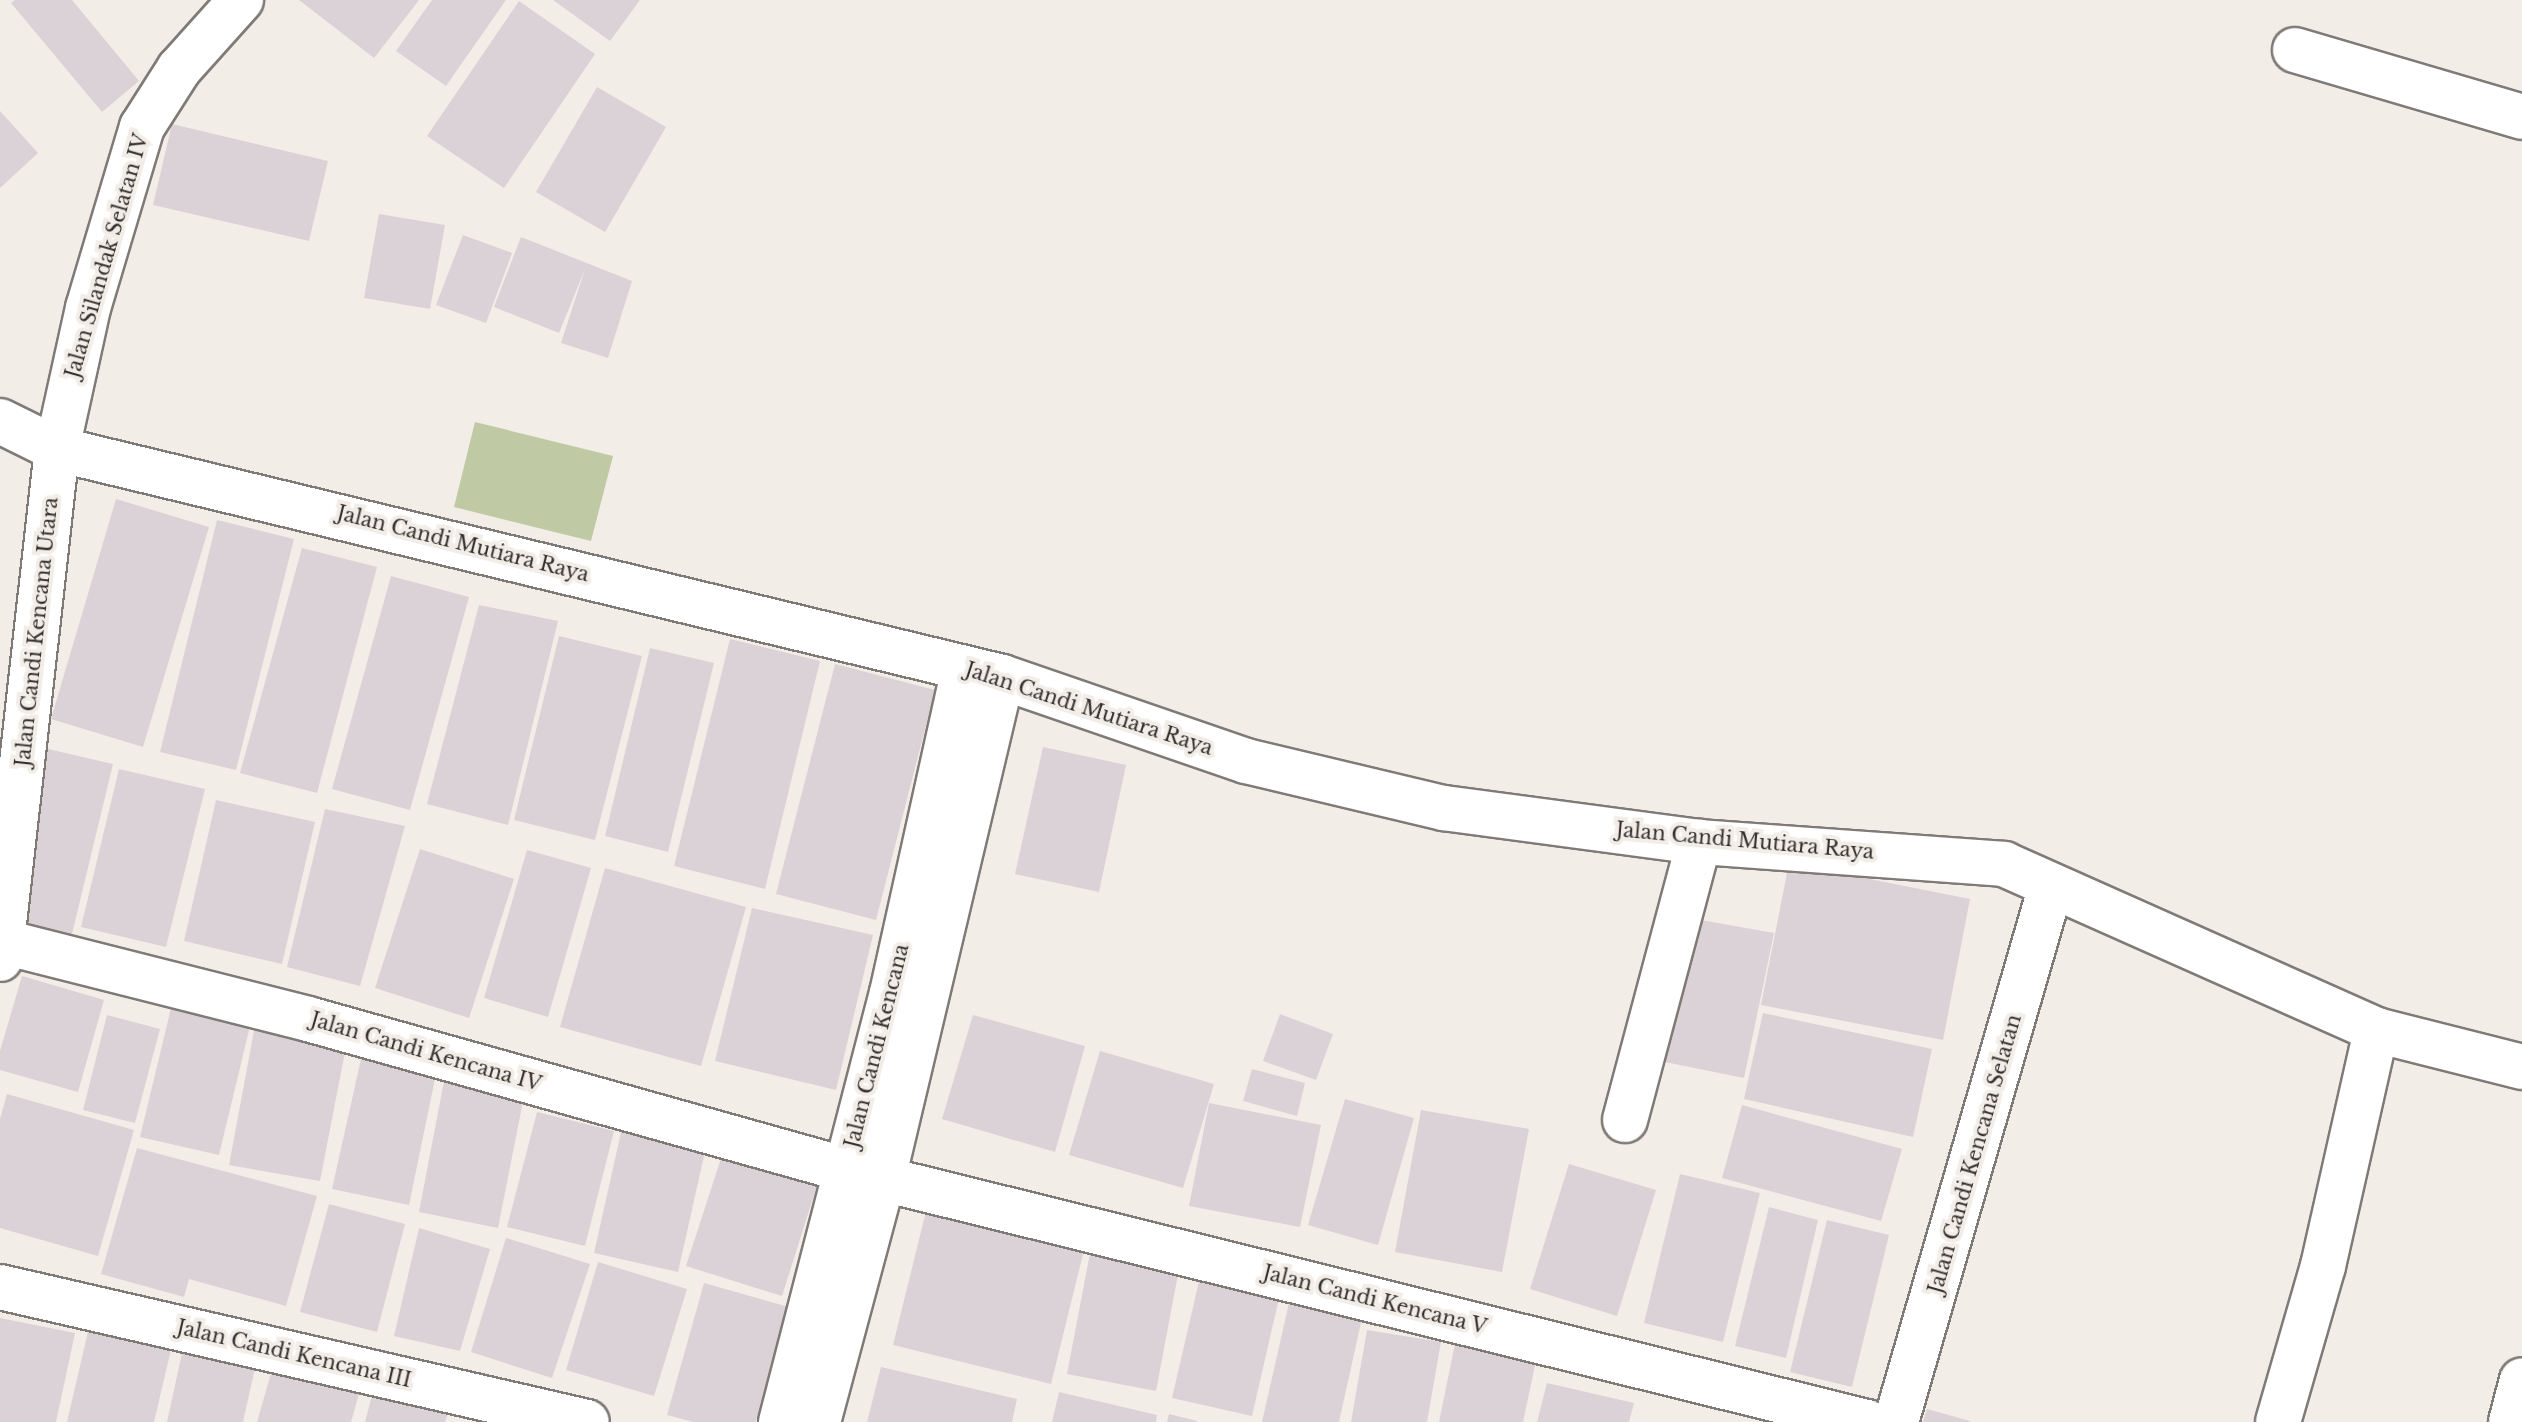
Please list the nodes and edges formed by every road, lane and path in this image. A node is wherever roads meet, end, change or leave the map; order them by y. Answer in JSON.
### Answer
{"nodes":[{"id":1,"x":241,"y":0,"type":"edge"},
{"id":2,"x":2295,"y":50,"type":"dead end"},
{"id":3,"x":2522,"y":117,"type":"edge"},
{"id":4,"x":0,"y":421,"type":"edge"},
{"id":5,"x":57,"y":449,"type":"junction"},
{"id":6,"x":983,"y":672,"type":"junction"},
{"id":7,"x":1699,"y":842,"type":"junction"},
{"id":8,"x":2051,"y":886,"type":"junction"},
{"id":9,"x":3,"y":926,"type":"edge"},
{"id":10,"x":2376,"y":1030,"type":"junction"},
{"id":11,"x":2522,"y":1067,"type":"edge"},
{"id":12,"x":1625,"y":1120,"type":"dead end"},
{"id":13,"x":865,"y":1174,"type":"junction"},
{"id":14,"x":0,"y":1287,"type":"edge"},
{"id":15,"x":2522,"y":1380,"type":"edge"},
{"id":16,"x":587,"y":1422,"type":"edge"},
{"id":17,"x":781,"y":1422,"type":"edge"},
{"id":18,"x":818,"y":1422,"type":"edge"},
{"id":19,"x":1867,"y":1422,"type":"edge"},
{"id":20,"x":1896,"y":1422,"type":"edge"},
{"id":21,"x":2278,"y":1422,"type":"edge"},
{"id":22,"x":2511,"y":1422,"type":"edge"}],
"edges":[{"from":1,"to":5,"type":"street","name":"Jalan Silandak Selatan IV"},
{"from":2,"to":3,"type":"street"},
{"from":4,"to":5,"type":"street","name":"Jalan Candi Mutiara Raya"},
{"from":5,"to":6,"type":"street","name":"Jalan Candi Mutiara Raya"},
{"from":5,"to":9,"type":"street","name":"Jalan Candi Kencana Utara"},
{"from":6,"to":7,"type":"street","name":"Jalan Candi Mutiara Raya"},
{"from":6,"to":13,"type":"street","name":"Jalan Candi Kencana"},
{"from":7,"to":8,"type":"street","name":"Jalan Candi Mutiara Raya"},
{"from":7,"to":12,"type":"street"},
{"from":8,"to":10,"type":"street","name":"Jalan Candi Mutiara Raya"},
{"from":8,"to":20,"type":"street","name":"Jalan Candi Kencana Selatan"},
{"from":9,"to":13,"type":"street","name":"Jalan Candi Kencana IV"},
{"from":10,"to":11,"type":"street","name":"Jalan Candi Mutiara Raya"},
{"from":10,"to":21,"type":"street"},
{"from":13,"to":17,"type":"street","name":"Jalan Candi Kencana"},
{"from":13,"to":18,"type":"street","name":"Jalan Candi Kencana"},
{"from":13,"to":19,"type":"street","name":"Jalan Candi Kencana V"},
{"from":14,"to":16,"type":"street","name":"Jalan Candi Kencana III"},
{"from":15,"to":22,"type":"street"}]}
